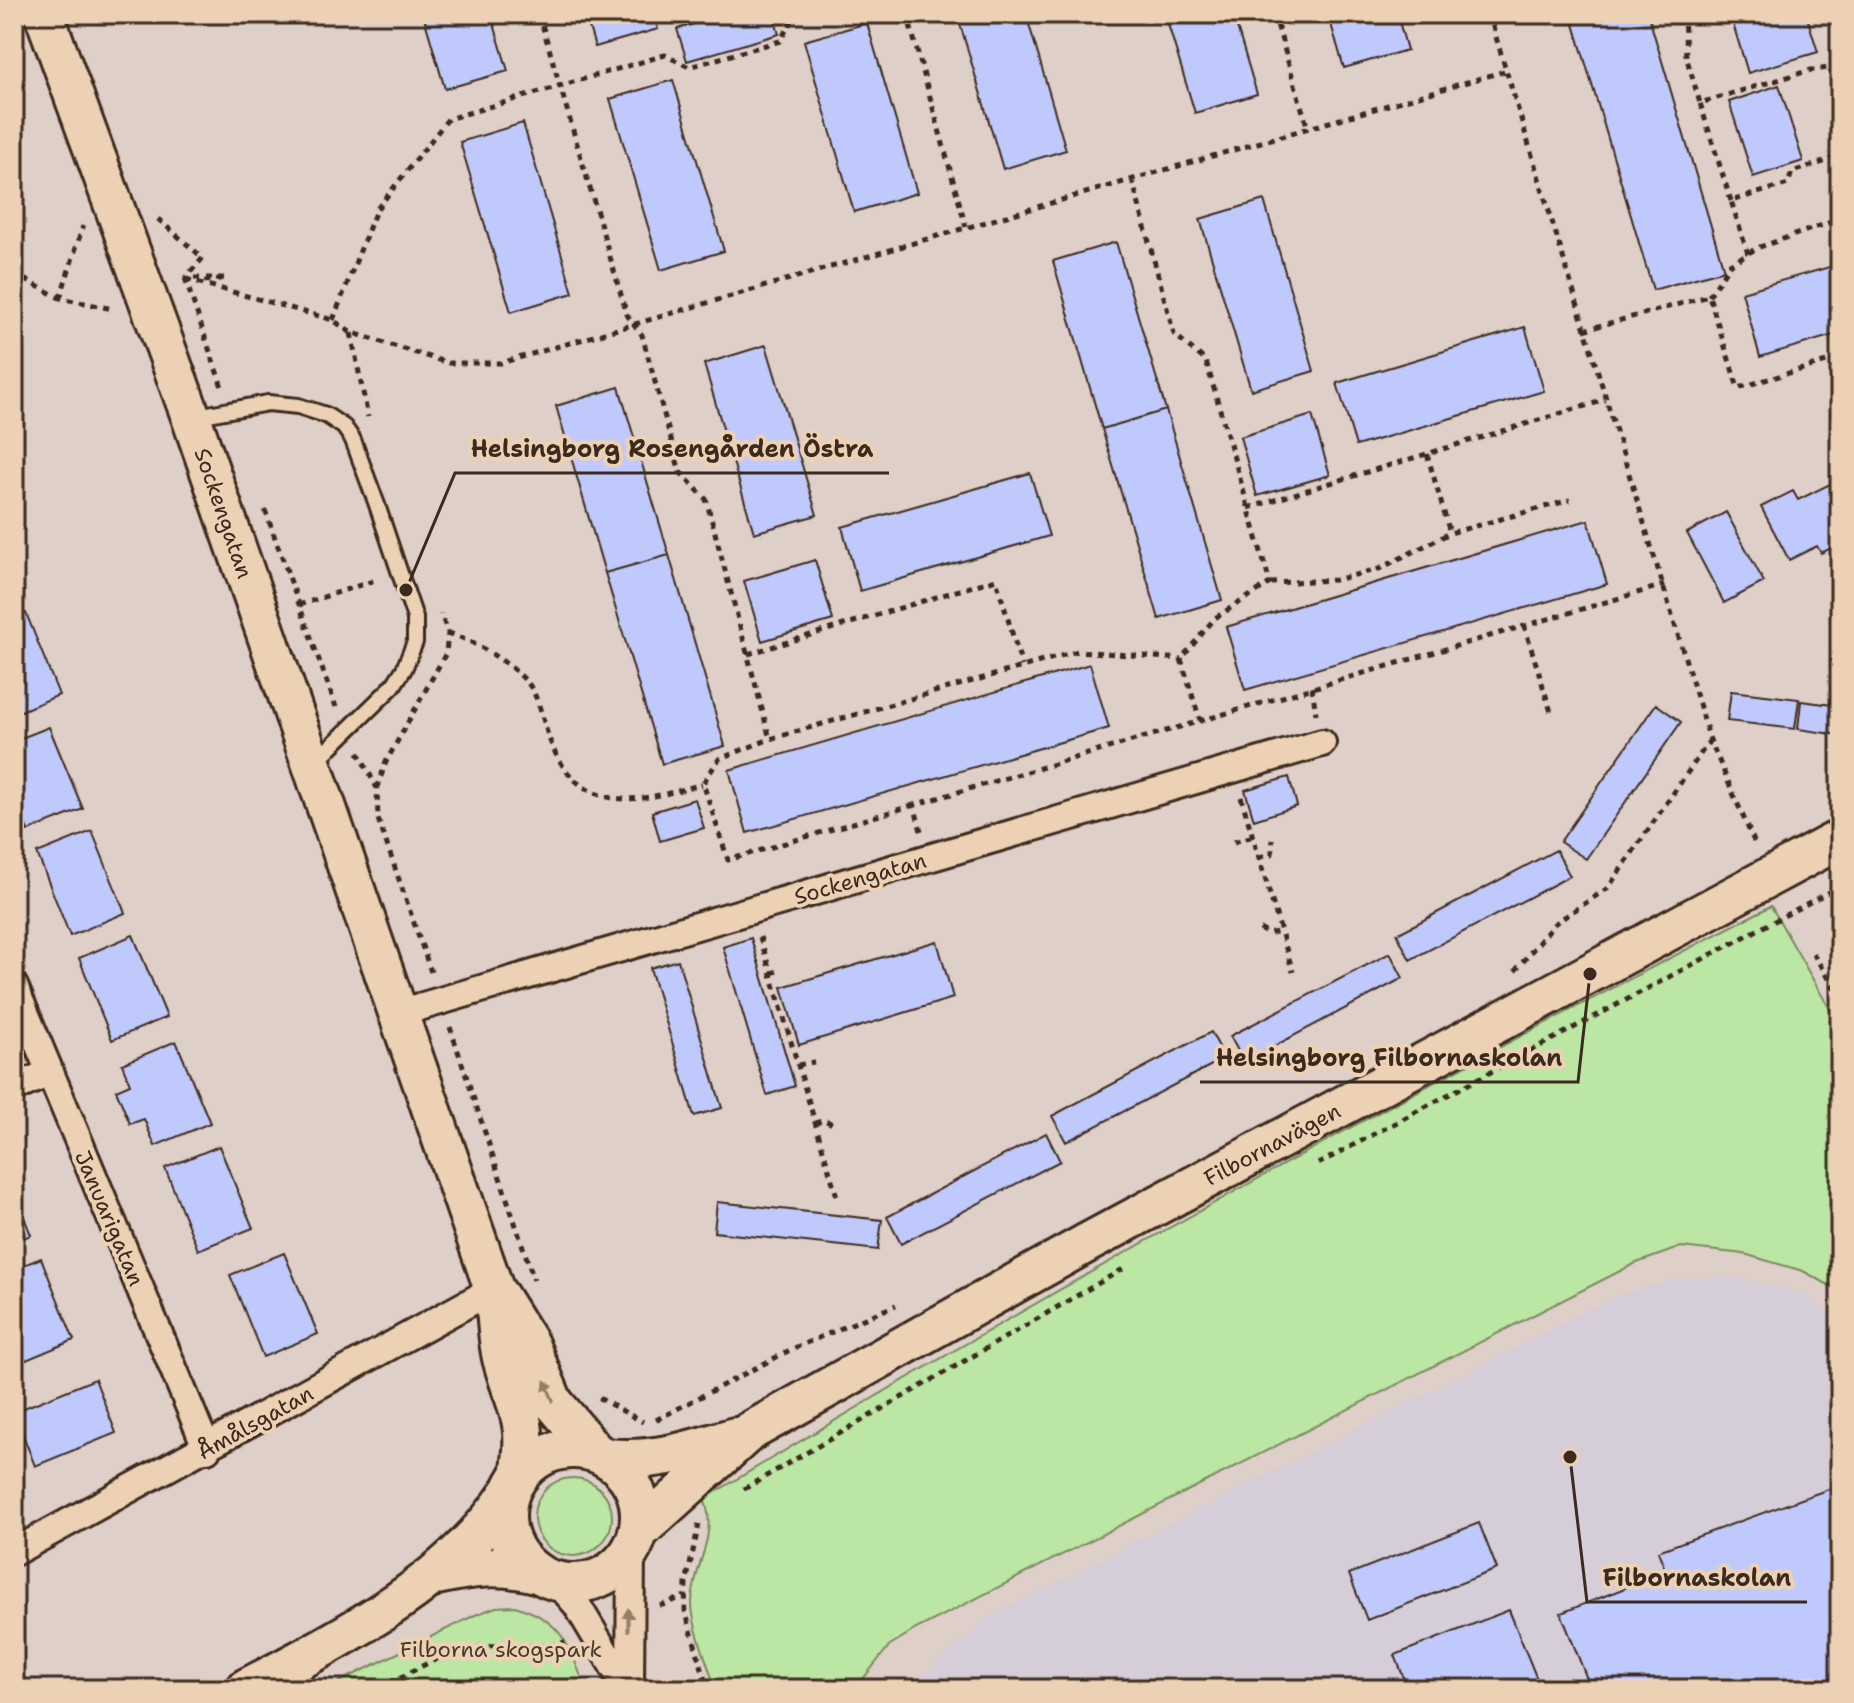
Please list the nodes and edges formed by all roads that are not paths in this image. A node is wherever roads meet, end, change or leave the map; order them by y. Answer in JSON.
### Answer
{"nodes":[{"id":1,"x":44,"y":14,"type":"edge"},
{"id":2,"x":191,"y":417,"type":"junction"},
{"id":3,"x":1322,"y":743,"type":"dead end"},
{"id":4,"x":311,"y":766,"type":"junction"},
{"id":5,"x":1840,"y":839,"type":"edge"},
{"id":6,"x":14,"y":986,"type":"edge"},
{"id":7,"x":399,"y":1013,"type":"junction"},
{"id":8,"x":49,"y":1073,"type":"junction"},
{"id":9,"x":14,"y":1088,"type":"edge"},
{"id":10,"x":494,"y":1289,"type":"junction"},
{"id":11,"x":749,"y":1432,"type":"junction"},
{"id":12,"x":207,"y":1449,"type":"junction"},
{"id":13,"x":601,"y":1455,"type":"junction"},
{"id":14,"x":515,"y":1484,"type":"junction"},
{"id":15,"x":634,"y":1541,"type":"junction"},
{"id":16,"x":14,"y":1552,"type":"edge"},
{"id":17,"x":432,"y":1576,"type":"junction"},
{"id":18,"x":548,"y":1578,"type":"junction"},
{"id":19,"x":245,"y":1689,"type":"edge"},
{"id":20,"x":628,"y":1689,"type":"edge"}],
"edges":[{"from":1,"to":2,"type":"street","name":"Sockengatan"},
{"from":2,"to":4,"type":"street","name":"Sockengatan"},
{"from":2,"to":4,"type":"lane"},
{"from":3,"to":7,"type":"street","name":"Sockengatan"},
{"from":4,"to":7,"type":"street","name":"Sockengatan"},
{"from":5,"to":11,"type":"street","name":"Filbornavägen"},
{"from":6,"to":8,"type":"street","name":"Januarigatan"},
{"from":7,"to":10,"type":"street","name":"Sockengatan"},
{"from":8,"to":9,"type":"street"},
{"from":8,"to":12,"type":"street","name":"Januarigatan"},
{"from":10,"to":12,"type":"street","name":"Åmålsgatan"},
{"from":13,"to":10,"type":"street","name":"Sockengatan","one_way":true},
{"from":10,"to":14,"type":"street","name":"Sockengatan"},
{"from":11,"to":13,"type":"street","name":"Filbornavägen"},
{"from":11,"to":15,"type":"street","name":"Filbornavägen"},
{"from":12,"to":16,"type":"street","name":"Åmålsgatan"},
{"from":13,"to":14,"type":"street","name":"Filbornavägen"},
{"from":13,"to":15,"type":"street"},
{"from":14,"to":17,"type":"street","name":"Filbornavägen"},
{"from":14,"to":18,"type":"street"},
{"from":15,"to":18,"type":"street","name":"Filbornavägen"},
{"from":15,"to":20,"type":"street"},
{"from":17,"to":18,"type":"street","name":"Filbornavägen"},
{"from":17,"to":19,"type":"street","name":"Filbornavägen"},
{"from":18,"to":20,"type":"street"}]}
